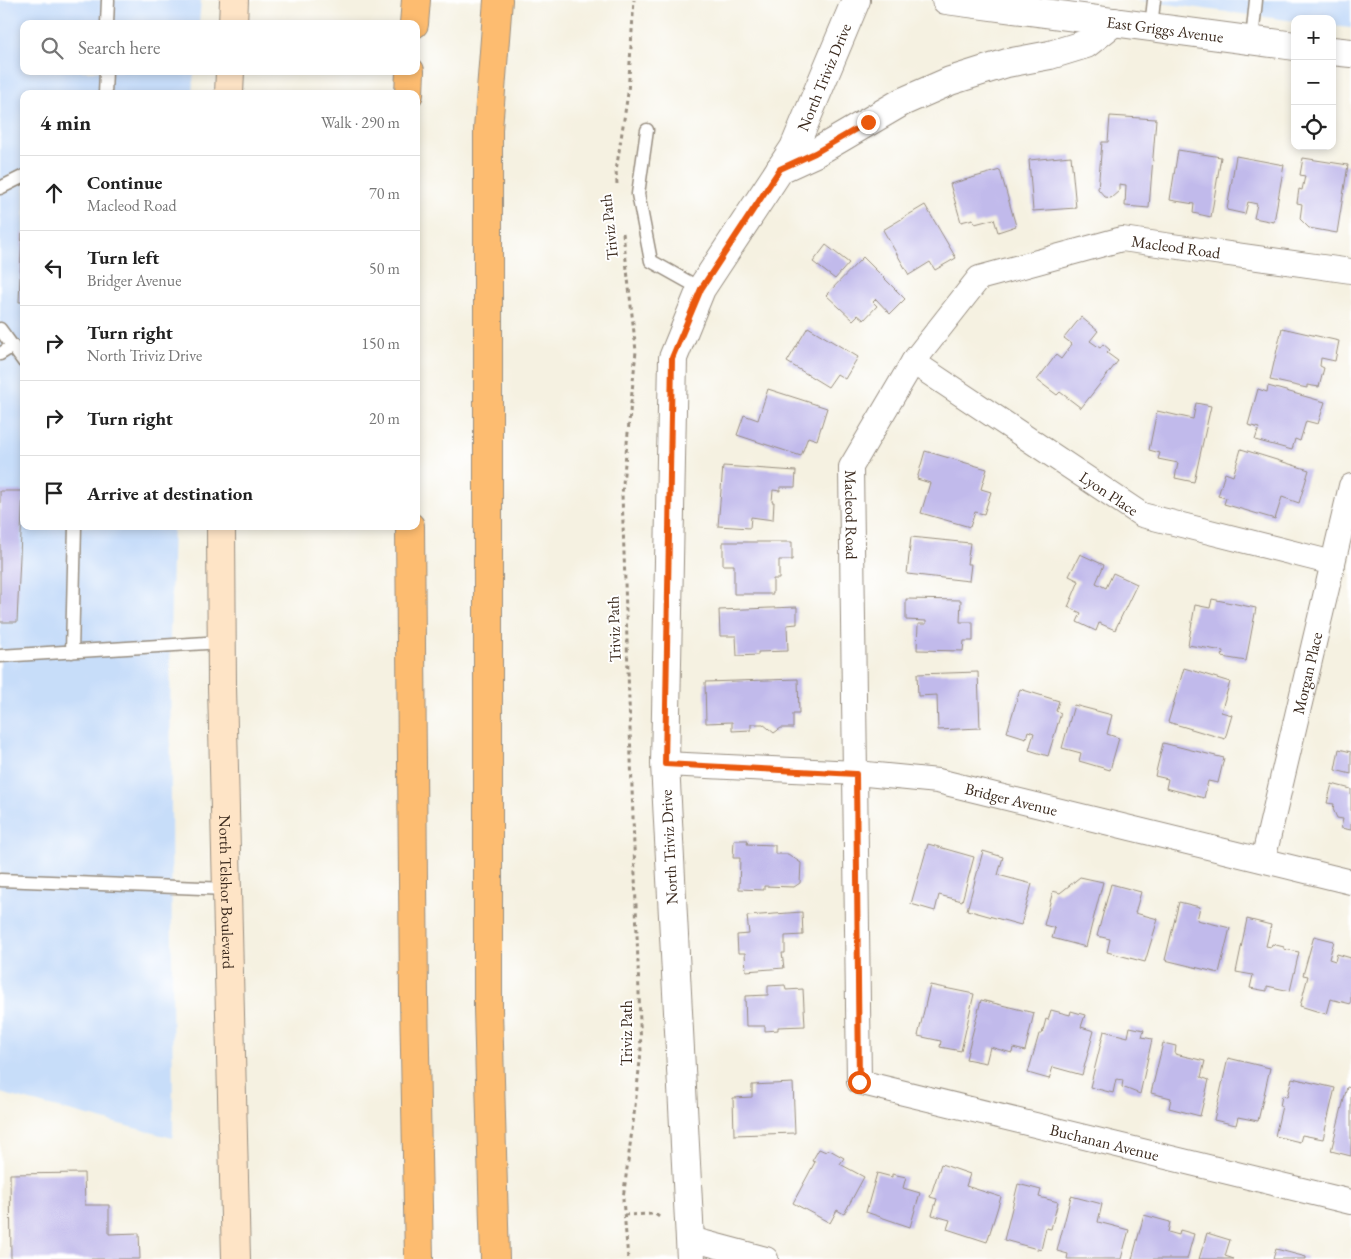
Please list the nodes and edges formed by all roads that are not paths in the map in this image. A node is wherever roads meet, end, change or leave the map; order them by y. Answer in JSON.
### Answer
{"nodes":[{"id":1,"x":108,"y":0,"type":"edge"},
{"id":2,"x":234,"y":0,"type":"edge"},
{"id":3,"x":416,"y":0,"type":"edge"},
{"id":4,"x":498,"y":0,"type":"edge"},
{"id":5,"x":856,"y":0,"type":"edge"},
{"id":6,"x":946,"y":0,"type":"edge"},
{"id":7,"x":1154,"y":0,"type":"edge"},
{"id":8,"x":1256,"y":0,"type":"edge"},
{"id":9,"x":107,"y":20,"type":"edge"},
{"id":10,"x":233,"y":20,"type":"edge"},
{"id":11,"x":414,"y":20,"type":"edge"},
{"id":12,"x":1114,"y":22,"type":"junction"},
{"id":13,"x":1151,"y":27,"type":"junction"},
{"id":14,"x":1252,"y":40,"type":"junction"},
{"id":15,"x":1291,"y":45,"type":"edge"},
{"id":16,"x":1336,"y":51,"type":"edge"},
{"id":17,"x":1351,"y":53,"type":"edge"},
{"id":18,"x":106,"y":75,"type":"edge"},
{"id":19,"x":230,"y":75,"type":"edge"},
{"id":20,"x":410,"y":75,"type":"edge"},
{"id":21,"x":105,"y":90,"type":"edge"},
{"id":22,"x":229,"y":90,"type":"edge"},
{"id":23,"x":409,"y":90,"type":"edge"},
{"id":24,"x":648,"y":130,"type":"dead end"},
{"id":25,"x":780,"y":169,"type":"junction"},
{"id":26,"x":20,"y":178,"type":"edge"},
{"id":27,"x":0,"y":188,"type":"edge"},
{"id":28,"x":1351,"y":270,"type":"edge"},
{"id":29,"x":701,"y":289,"type":"junction"},
{"id":30,"x":0,"y":329,"type":"edge"},
{"id":31,"x":13,"y":346,"type":"junction"},
{"id":32,"x":0,"y":354,"type":"edge"},
{"id":33,"x":20,"y":356,"type":"edge"},
{"id":34,"x":914,"y":362,"type":"junction"},
{"id":35,"x":1351,"y":486,"type":"edge"},
{"id":36,"x":74,"y":530,"type":"edge"},
{"id":37,"x":221,"y":530,"type":"edge"},
{"id":38,"x":410,"y":530,"type":"edge"},
{"id":39,"x":1333,"y":562,"type":"junction"},
{"id":40,"x":222,"y":642,"type":"junction"},
{"id":41,"x":72,"y":652,"type":"junction"},
{"id":42,"x":0,"y":656,"type":"edge"},
{"id":43,"x":665,"y":764,"type":"junction"},
{"id":44,"x":856,"y":774,"type":"junction"},
{"id":45,"x":1263,"y":860,"type":"junction"},
{"id":46,"x":0,"y":880,"type":"edge"},
{"id":47,"x":1351,"y":882,"type":"edge"},
{"id":48,"x":227,"y":889,"type":"junction"},
{"id":49,"x":859,"y":1082,"type":"joint"},
{"id":50,"x":1351,"y":1202,"type":"edge"},
{"id":51,"x":691,"y":1249,"type":"edge"},
{"id":52,"x":236,"y":1259,"type":"edge"},
{"id":53,"x":419,"y":1259,"type":"edge"},
{"id":54,"x":494,"y":1259,"type":"edge"},
{"id":55,"x":766,"y":1259,"type":"edge"}],
"edges":[{"from":1,"to":9,"type":"lane"},
{"from":2,"to":10,"type":"main road"},
{"from":3,"to":11,"type":"highway"},
{"from":4,"to":54,"type":"highway"},
{"from":5,"to":25,"type":"street","name":"North Triviz Drive"},
{"from":6,"to":12,"type":"street","name":"East Griggs Avenue"},
{"from":7,"to":13,"type":"lane"},
{"from":8,"to":14,"type":"lane"},
{"from":12,"to":13,"type":"street","name":"East Griggs Avenue"},
{"from":12,"to":25,"type":"street"},
{"from":13,"to":14,"type":"street","name":"East Griggs Avenue"},
{"from":14,"to":15,"type":"street","name":"East Griggs Avenue"},
{"from":16,"to":17,"type":"street"},
{"from":18,"to":21,"type":"lane"},
{"from":19,"to":22,"type":"main road"},
{"from":20,"to":23,"type":"highway"},
{"from":24,"to":29,"type":"lane"},
{"from":25,"to":29,"type":"street","name":"North Triviz Drive"},
{"from":26,"to":27,"type":"lane"},
{"from":28,"to":34,"type":"street","name":"Macleod Road"},
{"from":29,"to":43,"type":"street","name":"North Triviz Drive"},
{"from":30,"to":31,"type":"lane"},
{"from":31,"to":32,"type":"lane"},
{"from":31,"to":33,"type":"lane"},
{"from":34,"to":39,"type":"street","name":"Lyon Place"},
{"from":34,"to":44,"type":"street","name":"Macleod Road"},
{"from":35,"to":39,"type":"street","name":"Morgan Place"},
{"from":36,"to":41,"type":"lane"},
{"from":37,"to":40,"type":"main road","name":"North Telshor Boulevard"},
{"from":38,"to":53,"type":"highway"},
{"from":39,"to":45,"type":"street","name":"Morgan Place"},
{"from":40,"to":41,"type":"lane"},
{"from":40,"to":48,"type":"main road","name":"North Telshor Boulevard"},
{"from":41,"to":42,"type":"lane"},
{"from":43,"to":44,"type":"street","name":"Bridger Avenue"},
{"from":43,"to":51,"type":"street","name":"North Triviz Drive"},
{"from":44,"to":45,"type":"street","name":"Bridger Avenue"},
{"from":44,"to":49,"type":"street","name":"Macleod Road"},
{"from":45,"to":47,"type":"street","name":"Bridger Avenue"},
{"from":46,"to":48,"type":"lane"},
{"from":48,"to":52,"type":"main road","name":"North Telshor Boulevard"},
{"from":49,"to":50,"type":"street","name":"Buchanan Avenue"},
{"from":51,"to":55,"type":"street"}]}
